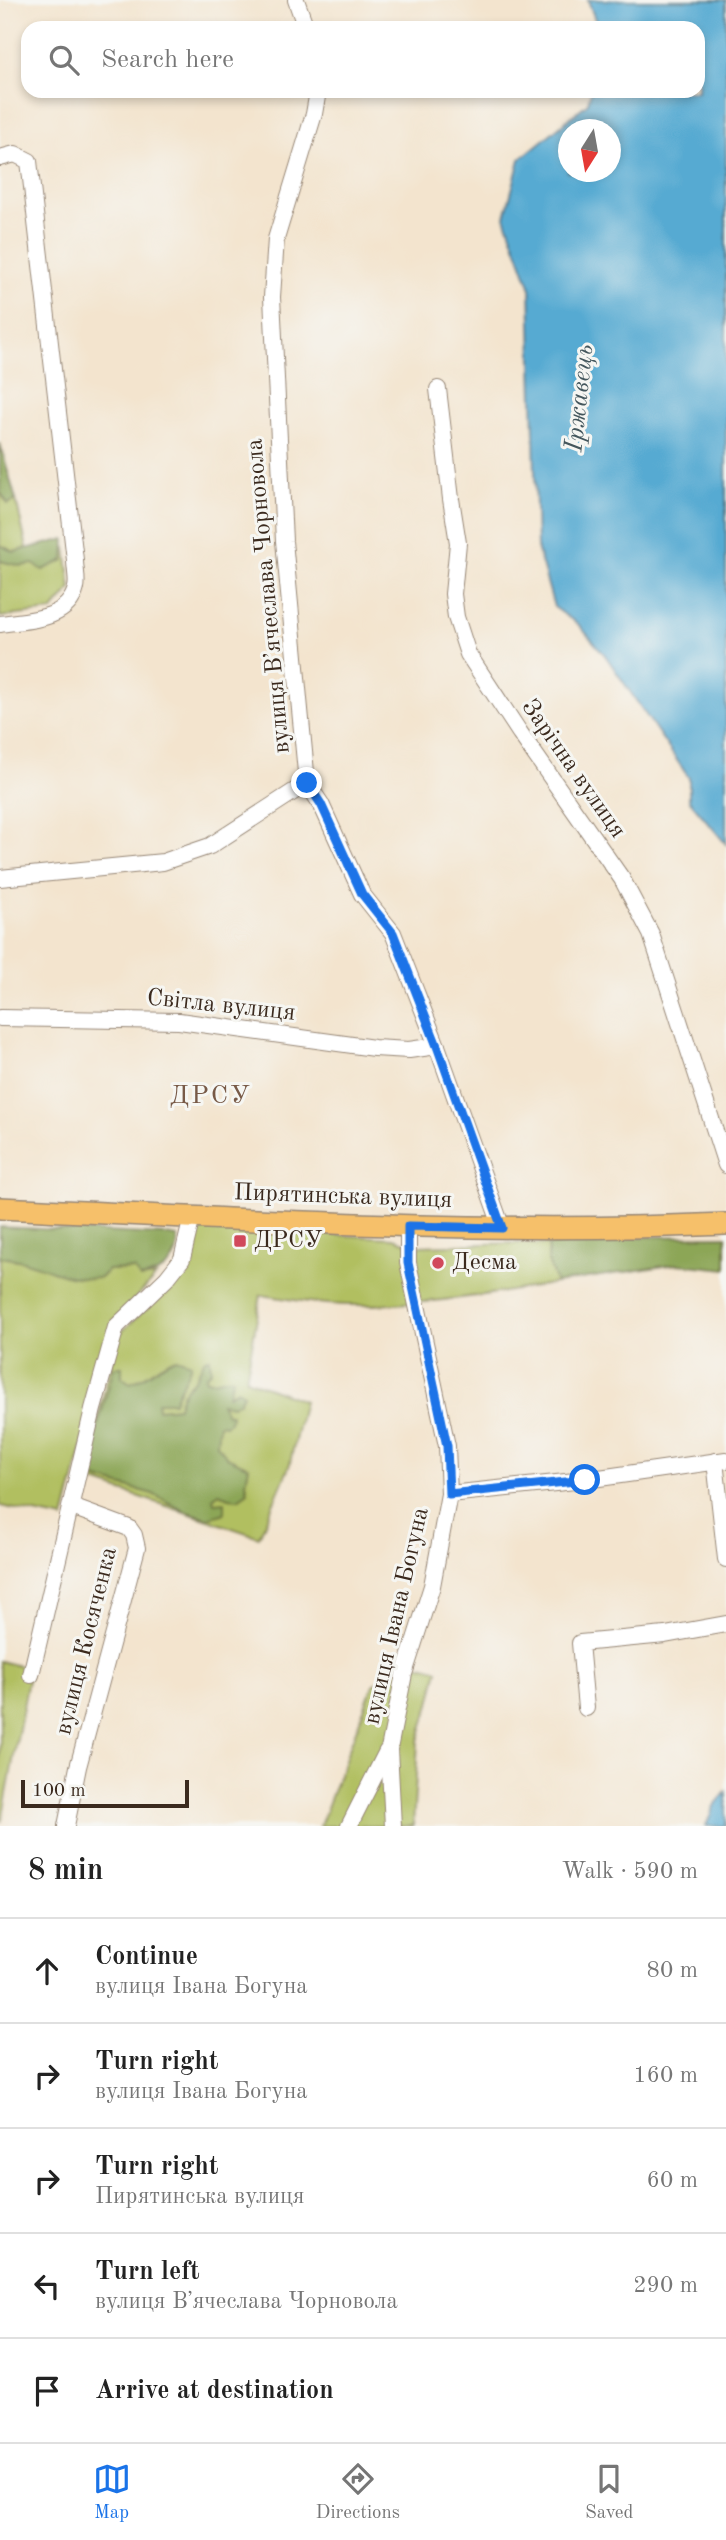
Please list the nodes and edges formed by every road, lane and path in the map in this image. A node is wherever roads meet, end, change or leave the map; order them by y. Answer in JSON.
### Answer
{"nodes":[{"id":1,"x":296,"y":0,"type":"edge"},
{"id":2,"x":304,"y":21,"type":"edge"},
{"id":3,"x":317,"y":98,"type":"edge"},
{"id":4,"x":0,"y":158,"type":"edge"},
{"id":5,"x":438,"y":389,"type":"dead end"},
{"id":6,"x":0,"y":624,"type":"edge"},
{"id":7,"x":307,"y":783,"type":"junction"},
{"id":8,"x":0,"y":878,"type":"edge"},
{"id":9,"x":0,"y":1018,"type":"edge"},
{"id":10,"x":437,"y":1046,"type":"junction"},
{"id":11,"x":726,"y":1164,"type":"edge"},
{"id":12,"x":0,"y":1208,"type":"edge"},
{"id":13,"x":192,"y":1217,"type":"junction"},
{"id":14,"x":726,"y":1224,"type":"edge"},
{"id":15,"x":408,"y":1226,"type":"junction"},
{"id":16,"x":502,"y":1228,"type":"junction"},
{"id":17,"x":721,"y":1461,"type":"edge"},
{"id":18,"x":449,"y":1494,"type":"junction"},
{"id":19,"x":72,"y":1507,"type":"junction"},
{"id":20,"x":726,"y":1559,"type":"edge"},
{"id":21,"x":726,"y":1624,"type":"edge"},
{"id":22,"x":31,"y":1675,"type":"dead end"},
{"id":23,"x":586,"y":1708,"type":"dead end"},
{"id":24,"x":388,"y":1749,"type":"junction"},
{"id":25,"x":66,"y":1826,"type":"edge"},
{"id":26,"x":349,"y":1826,"type":"edge"},
{"id":27,"x":393,"y":1826,"type":"edge"}],
"edges":[{"from":1,"to":2,"type":"street"},
{"from":3,"to":7,"type":"street","name":"вулиця Вʼячеслава Чорновола"},
{"from":4,"to":6,"type":"street"},
{"from":5,"to":11,"type":"street","name":"Зарічна вулиця"},
{"from":7,"to":8,"type":"street"},
{"from":7,"to":10,"type":"street","name":"вулиця Вʼячеслава Чорновола"},
{"from":9,"to":10,"type":"street","name":"Світла вулиця"},
{"from":10,"to":16,"type":"street","name":"вулиця Вʼячеслава Чорновола"},
{"from":12,"to":13,"type":"main road","name":"Пирятинська вулиця"},
{"from":13,"to":15,"type":"main road","name":"Пирятинська вулиця"},
{"from":13,"to":19,"type":"street"},
{"from":14,"to":16,"type":"main road","name":"Пирятинська вулиця"},
{"from":15,"to":16,"type":"main road","name":"Пирятинська вулиця"},
{"from":15,"to":18,"type":"street","name":"вулиця Івана Богуна"},
{"from":17,"to":18,"type":"street","name":"вулиця Івана Богуна"},
{"from":17,"to":20,"type":"street","name":"вулиця Івана Богуна"},
{"from":18,"to":24,"type":"street","name":"вулиця Івана Богуна"},
{"from":19,"to":22,"type":"street"},
{"from":19,"to":25,"type":"street","name":"вулиця Косяченка"},
{"from":21,"to":23,"type":"street"},
{"from":24,"to":26,"type":"street","name":"вулиця Івана Богуна"},
{"from":24,"to":27,"type":"street","name":"вулиця Івана Богуна"}]}
